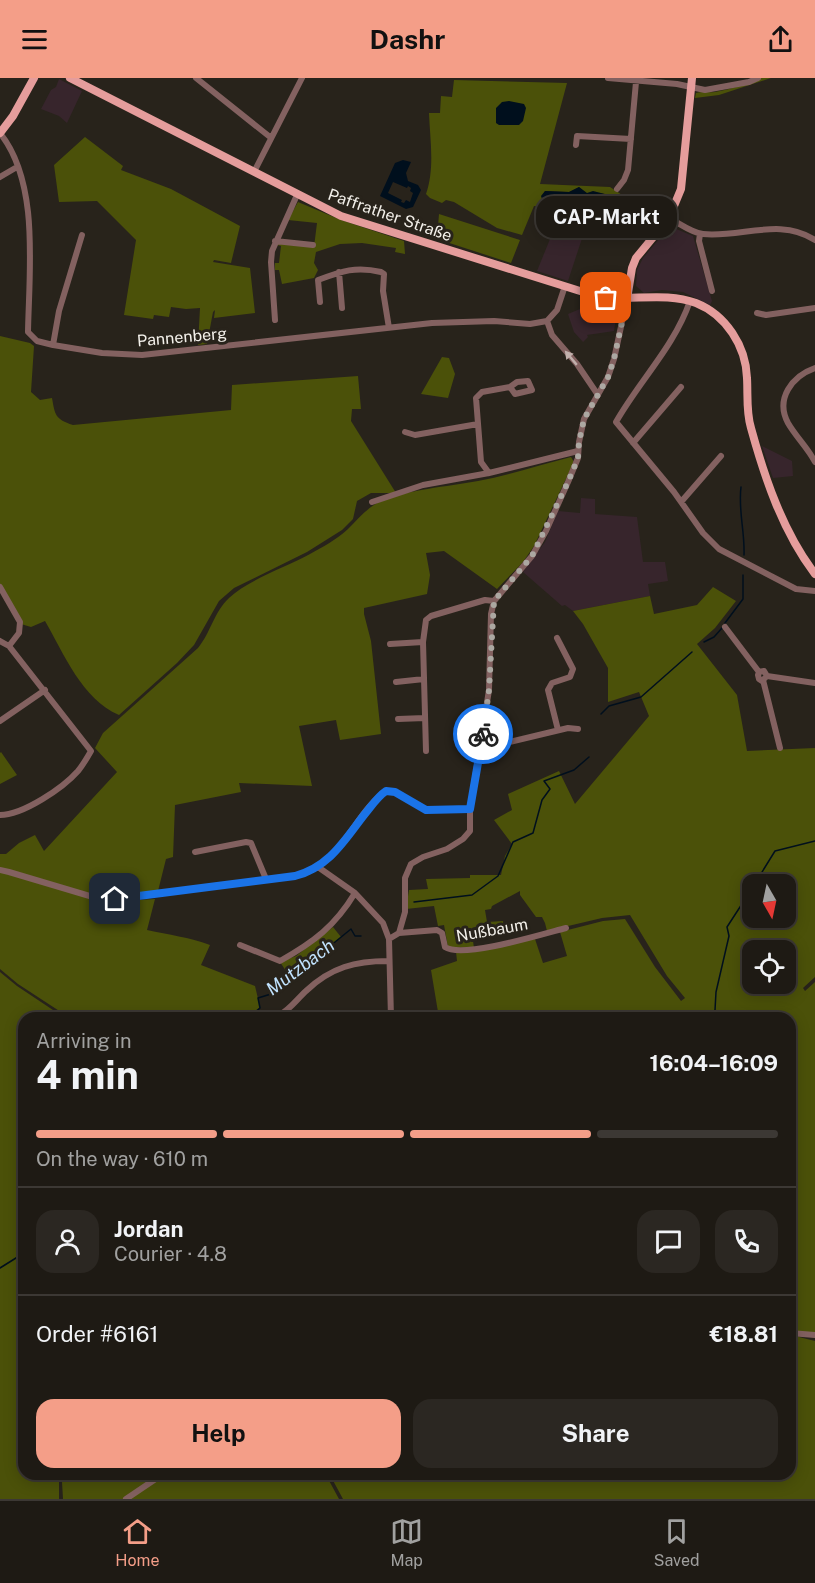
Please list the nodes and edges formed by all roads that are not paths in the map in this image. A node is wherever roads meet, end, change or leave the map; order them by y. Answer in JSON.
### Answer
{"nodes":[{"id":1,"x":34,"y":78,"type":"edge"},
{"id":2,"x":70,"y":78,"type":"edge"},
{"id":3,"x":196,"y":78,"type":"edge"},
{"id":4,"x":302,"y":78,"type":"edge"},
{"id":5,"x":608,"y":78,"type":"edge"},
{"id":6,"x":692,"y":78,"type":"edge"},
{"id":7,"x":758,"y":78,"type":"edge"},
{"id":8,"x":636,"y":82,"type":"junction"},
{"id":9,"x":691,"y":88,"type":"junction"},
{"id":10,"x":0,"y":133,"type":"edge"},
{"id":11,"x":270,"y":137,"type":"junction"},
{"id":12,"x":631,"y":139,"type":"junction"},
{"id":13,"x":576,"y":145,"type":"dead end"},
{"id":14,"x":17,"y":167,"type":"junction"},
{"id":15,"x":254,"y":172,"type":"junction"},
{"id":16,"x":0,"y":177,"type":"edge"},
{"id":17,"x":617,"y":189,"type":"dead end"},
{"id":18,"x":297,"y":195,"type":"junction"},
{"id":19,"x":669,"y":218,"type":"junction"},
{"id":20,"x":700,"y":234,"type":"junction"},
{"id":21,"x":82,"y":235,"type":"dead end"},
{"id":22,"x":815,"y":240,"type":"edge"},
{"id":23,"x":275,"y":241,"type":"junction"},
{"id":24,"x":314,"y":245,"type":"dead end"},
{"id":25,"x":339,"y":272,"type":"junction"},
{"id":26,"x":565,"y":286,"type":"junction"},
{"id":27,"x":712,"y":291,"type":"dead end"},
{"id":28,"x":627,"y":299,"type":"junction"},
{"id":29,"x":690,"y":301,"type":"junction"},
{"id":30,"x":320,"y":302,"type":"dead end"},
{"id":31,"x":342,"y":308,"type":"dead end"},
{"id":32,"x":815,"y":308,"type":"edge"},
{"id":33,"x":757,"y":314,"type":"dead end"},
{"id":34,"x":275,"y":320,"type":"dead end"},
{"id":35,"x":547,"y":321,"type":"junction"},
{"id":36,"x":388,"y":328,"type":"junction"},
{"id":37,"x":53,"y":345,"type":"junction"},
{"id":38,"x":815,"y":368,"type":"edge"},
{"id":39,"x":510,"y":387,"type":"dead end"},
{"id":40,"x":681,"y":387,"type":"dead end"},
{"id":41,"x":598,"y":395,"type":"junction"},
{"id":42,"x":478,"y":424,"type":"junction"},
{"id":43,"x":405,"y":432,"type":"dead end"},
{"id":44,"x":633,"y":443,"type":"junction"},
{"id":45,"x":578,"y":451,"type":"junction"},
{"id":46,"x":721,"y":456,"type":"dead end"},
{"id":47,"x":815,"y":462,"type":"edge"},
{"id":48,"x":489,"y":473,"type":"junction"},
{"id":49,"x":372,"y":502,"type":"dead end"},
{"id":50,"x":681,"y":502,"type":"junction"},
{"id":51,"x":815,"y":574,"type":"edge"},
{"id":52,"x":0,"y":587,"type":"edge"},
{"id":53,"x":815,"y":591,"type":"edge"},
{"id":54,"x":494,"y":601,"type":"junction"},
{"id":55,"x":725,"y":627,"type":"dead end"},
{"id":56,"x":557,"y":638,"type":"dead end"},
{"id":57,"x":0,"y":641,"type":"edge"},
{"id":58,"x":423,"y":642,"type":"junction"},
{"id":59,"x":390,"y":644,"type":"dead end"},
{"id":60,"x":9,"y":646,"type":"junction"},
{"id":61,"x":765,"y":678,"type":"junction"},
{"id":62,"x":424,"y":679,"type":"junction"},
{"id":63,"x":396,"y":682,"type":"dead end"},
{"id":64,"x":815,"y":683,"type":"edge"},
{"id":65,"x":45,"y":690,"type":"junction"},
{"id":66,"x":425,"y":718,"type":"junction"},
{"id":67,"x":398,"y":719,"type":"dead end"},
{"id":68,"x":0,"y":721,"type":"edge"},
{"id":69,"x":578,"y":729,"type":"dead end"},
{"id":70,"x":558,"y":730,"type":"junction"},
{"id":71,"x":780,"y":747,"type":"dead end"},
{"id":72,"x":480,"y":749,"type":"junction"},
{"id":73,"x":426,"y":751,"type":"dead end"},
{"id":74,"x":470,"y":809,"type":"junction"},
{"id":75,"x":0,"y":815,"type":"edge"},
{"id":76,"x":195,"y":852,"type":"dead end"},
{"id":77,"x":318,"y":867,"type":"junction"},
{"id":78,"x":0,"y":870,"type":"edge"},
{"id":79,"x":266,"y":879,"type":"junction"},
{"id":80,"x":355,"y":893,"type":"junction"},
{"id":81,"x":566,"y":928,"type":"dead end"},
{"id":82,"x":399,"y":933,"type":"junction"},
{"id":83,"x":389,"y":939,"type":"junction"},
{"id":84,"x":240,"y":945,"type":"dead end"},
{"id":85,"x":388,"y":962,"type":"junction"},
{"id":86,"x":286,"y":1012,"type":"edge"},
{"id":87,"x":391,"y":1012,"type":"edge"},
{"id":88,"x":796,"y":1333,"type":"edge"},
{"id":89,"x":815,"y":1335,"type":"edge"},
{"id":90,"x":154,"y":1480,"type":"edge"},
{"id":91,"x":126,"y":1499,"type":"edge"}],
"edges":[{"from":1,"to":10,"type":"main road"},
{"from":2,"to":15,"type":"main road","name":"Paffrather Straße"},
{"from":3,"to":11,"type":"street"},
{"from":4,"to":11,"type":"street"},
{"from":5,"to":8,"type":"street"},
{"from":6,"to":9,"type":"main road"},
{"from":7,"to":9,"type":"street"},
{"from":8,"to":9,"type":"street"},
{"from":8,"to":12,"type":"street"},
{"from":9,"to":19,"type":"main road"},
{"from":10,"to":14,"type":"street","name":"Pannenberg"},
{"from":11,"to":15,"type":"street"},
{"from":12,"to":13,"type":"street"},
{"from":12,"to":17,"type":"street"},
{"from":14,"to":16,"type":"street"},
{"from":14,"to":37,"type":"street","name":"Pannenberg"},
{"from":15,"to":18,"type":"main road","name":"Paffrather Straße"},
{"from":18,"to":23,"type":"street"},
{"from":18,"to":26,"type":"main road","name":"Paffrather Straße"},
{"from":19,"to":20,"type":"street"},
{"from":19,"to":28,"type":"main road"},
{"from":20,"to":22,"type":"street"},
{"from":20,"to":27,"type":"street"},
{"from":21,"to":37,"type":"street"},
{"from":23,"to":24,"type":"street"},
{"from":23,"to":34,"type":"street"},
{"from":25,"to":30,"type":"street"},
{"from":25,"to":31,"type":"street"},
{"from":25,"to":36,"type":"street"},
{"from":26,"to":28,"type":"main road","name":"Paffrather Straße"},
{"from":26,"to":35,"type":"street"},
{"from":28,"to":29,"type":"main road","name":"Paffrather Straße"},
{"from":28,"to":41,"type":"street"},
{"from":29,"to":44,"type":"street"},
{"from":29,"to":51,"type":"main road","name":"Paffrather Straße"},
{"from":32,"to":33,"type":"street"},
{"from":35,"to":36,"type":"street","name":"Pannenberg"},
{"from":41,"to":35,"type":"street","one_way":true},
{"from":36,"to":37,"type":"street","name":"Pannenberg"},
{"from":38,"to":47,"type":"street"},
{"from":39,"to":42,"type":"street"},
{"from":40,"to":44,"type":"street"},
{"from":41,"to":45,"type":"street"},
{"from":42,"to":43,"type":"street"},
{"from":42,"to":48,"type":"street"},
{"from":44,"to":50,"type":"street"},
{"from":45,"to":48,"type":"street"},
{"from":45,"to":54,"type":"street"},
{"from":46,"to":50,"type":"street"},
{"from":48,"to":49,"type":"street"},
{"from":50,"to":53,"type":"street"},
{"from":52,"to":60,"type":"street"},
{"from":54,"to":58,"type":"street"},
{"from":54,"to":72,"type":"street"},
{"from":55,"to":61,"type":"street"},
{"from":56,"to":70,"type":"street"},
{"from":57,"to":60,"type":"street"},
{"from":58,"to":59,"type":"street"},
{"from":58,"to":62,"type":"street"},
{"from":60,"to":65,"type":"street"},
{"from":61,"to":64,"type":"street"},
{"from":61,"to":71,"type":"street"},
{"from":62,"to":63,"type":"street"},
{"from":62,"to":66,"type":"street"},
{"from":65,"to":68,"type":"street"},
{"from":65,"to":75,"type":"street"},
{"from":66,"to":67,"type":"street"},
{"from":66,"to":73,"type":"street"},
{"from":69,"to":70,"type":"street"},
{"from":70,"to":72,"type":"street"},
{"from":72,"to":74,"type":"street"},
{"from":74,"to":77,"type":"street"},
{"from":74,"to":82,"type":"street"},
{"from":76,"to":79,"type":"street"},
{"from":77,"to":79,"type":"street"},
{"from":77,"to":80,"type":"street"},
{"from":78,"to":79,"type":"street"},
{"from":80,"to":83,"type":"street"},
{"from":80,"to":84,"type":"street"},
{"from":81,"to":82,"type":"street","name":"Nußbaum"},
{"from":82,"to":83,"type":"street"},
{"from":83,"to":85,"type":"street"},
{"from":85,"to":86,"type":"street"},
{"from":85,"to":87,"type":"street"},
{"from":88,"to":89,"type":"street"},
{"from":90,"to":91,"type":"street"}]}
